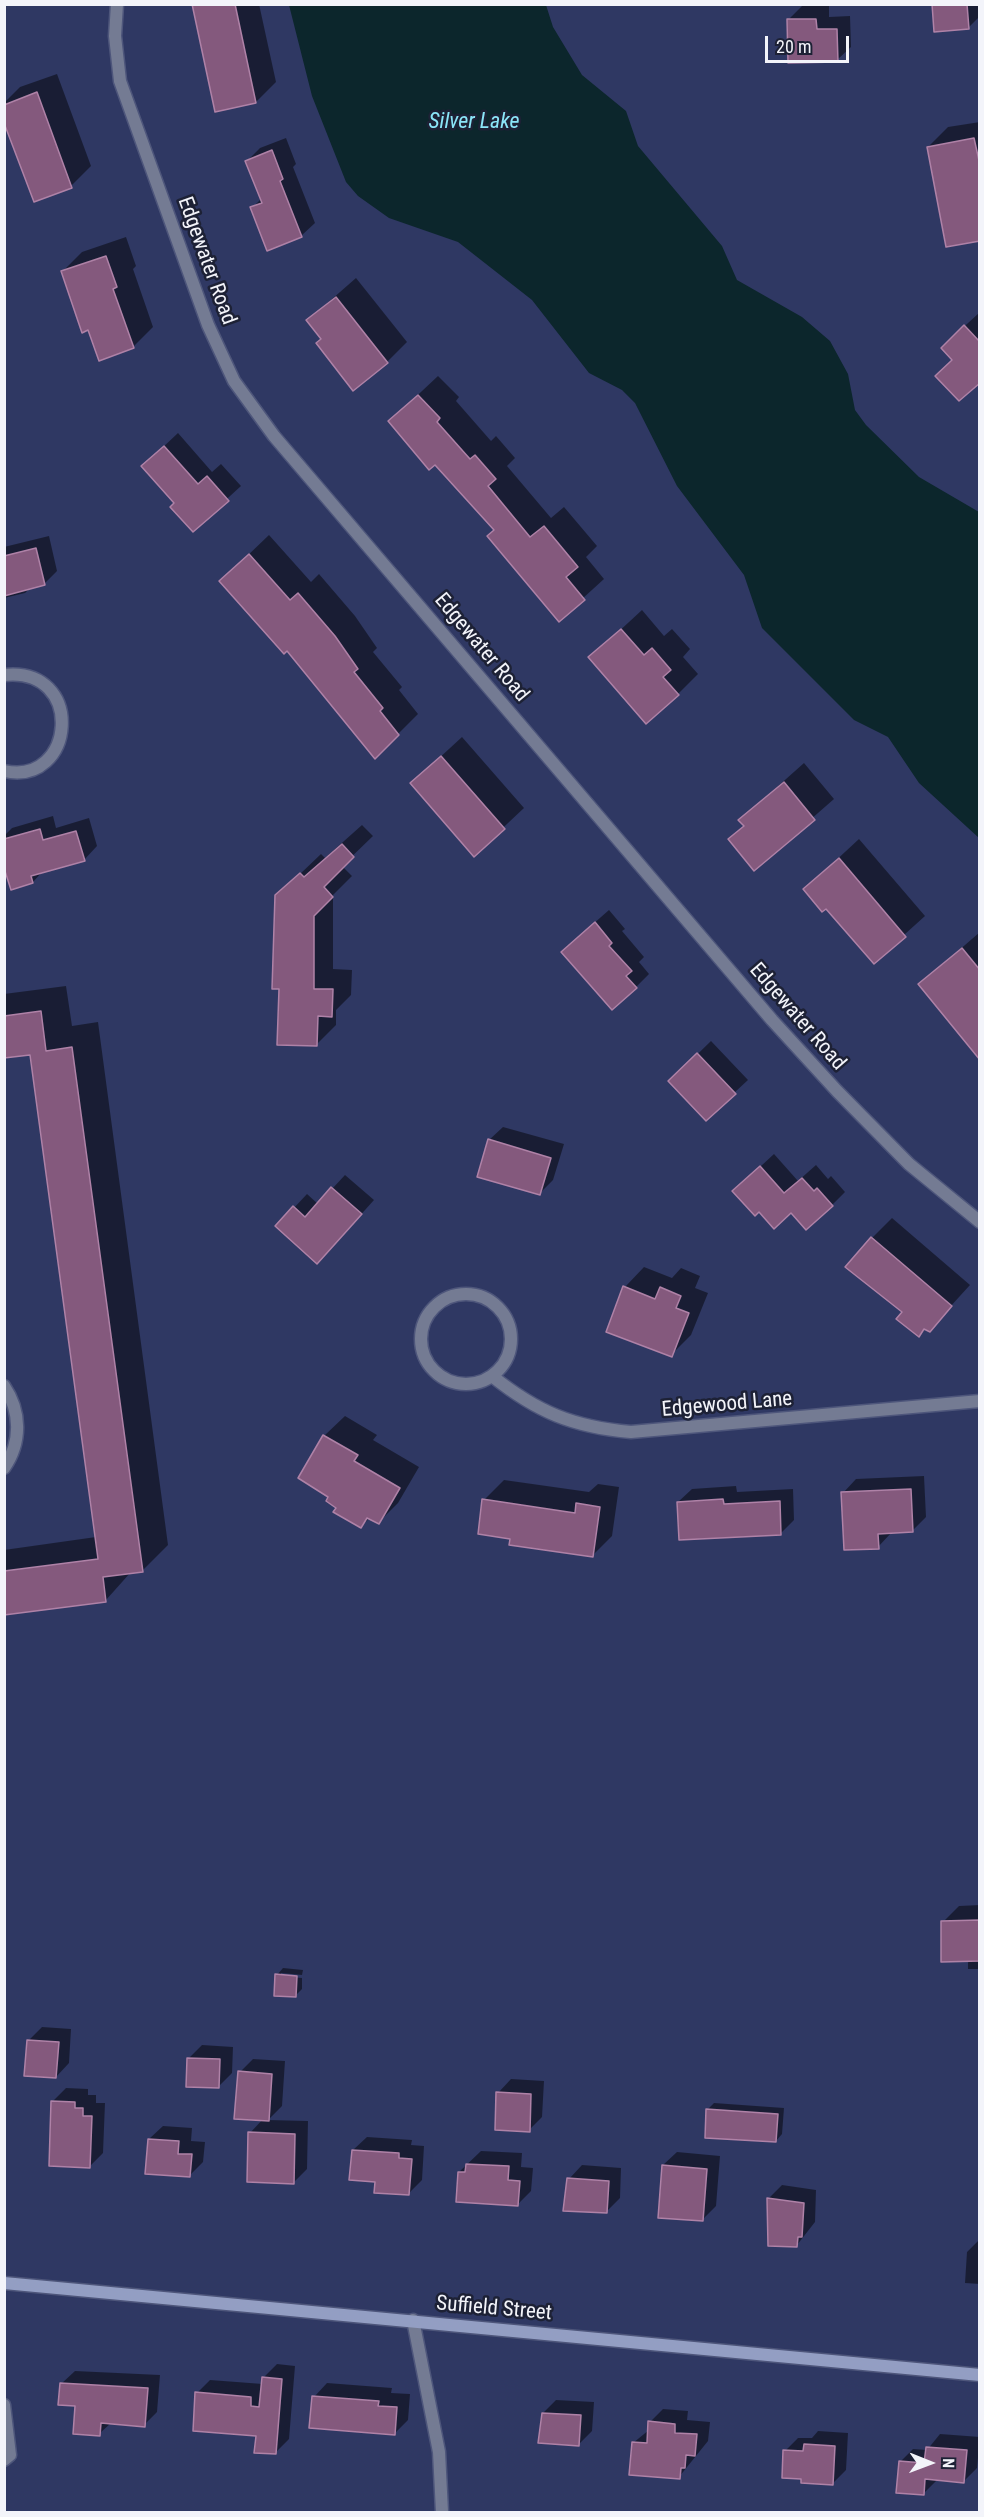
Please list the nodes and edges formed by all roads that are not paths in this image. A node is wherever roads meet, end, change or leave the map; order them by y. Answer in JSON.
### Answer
{"nodes":[{"id":1,"x":117,"y":4,"type":"edge"},
{"id":2,"x":4,"y":675,"type":"edge"},
{"id":3,"x":4,"y":771,"type":"edge"},
{"id":4,"x":980,"y":1221,"type":"edge"},
{"id":5,"x":492,"y":1376,"type":"junction"},
{"id":6,"x":4,"y":1386,"type":"edge"},
{"id":7,"x":980,"y":1401,"type":"edge"},
{"id":8,"x":4,"y":1468,"type":"edge"},
{"id":9,"x":4,"y":2283,"type":"edge"},
{"id":10,"x":413,"y":2320,"type":"junction"},
{"id":11,"x":980,"y":2375,"type":"edge"},
{"id":12,"x":4,"y":2405,"type":"edge"},
{"id":13,"x":4,"y":2460,"type":"edge"},
{"id":14,"x":442,"y":2512,"type":"edge"}],
"edges":[{"from":1,"to":4,"type":"street","name":"Edgewater Road"},
{"from":2,"to":3,"type":"street"},
{"from":5,"to":5,"type":"street"},
{"from":5,"to":7,"type":"street","name":"Edgewood Lane"},
{"from":6,"to":8,"type":"street"},
{"from":9,"to":10,"type":"main road","name":"Suffield Street"},
{"from":10,"to":11,"type":"main road","name":"Suffield Street"},
{"from":10,"to":14,"type":"street"},
{"from":12,"to":13,"type":"street"}]}
